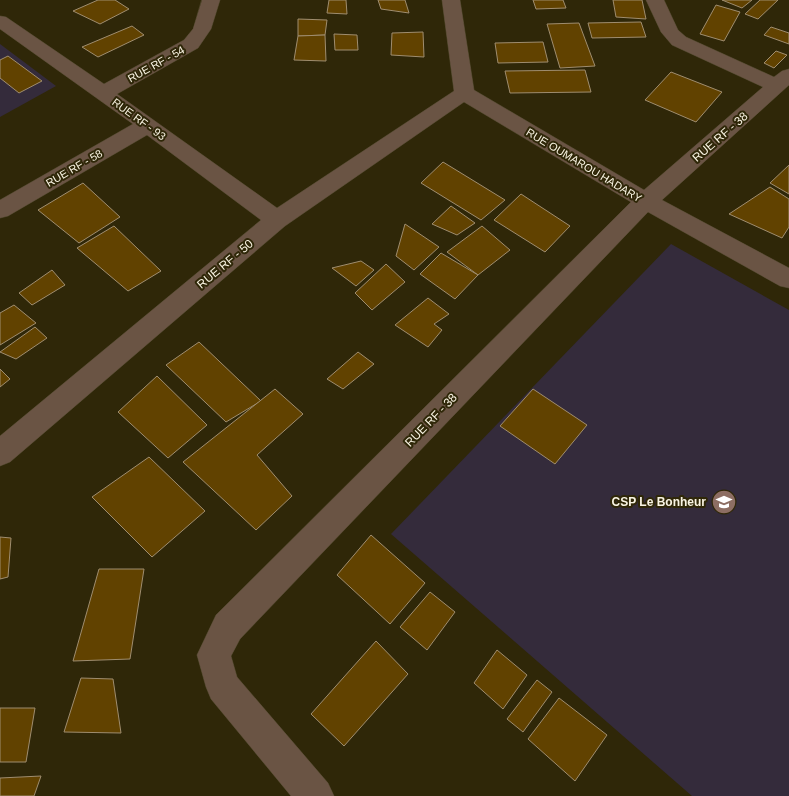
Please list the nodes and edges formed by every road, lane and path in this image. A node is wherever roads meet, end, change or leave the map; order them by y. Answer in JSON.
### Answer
{"nodes":[{"id":1,"x":210,"y":0,"type":"edge"},
{"id":2,"x":451,"y":0,"type":"edge"},
{"id":3,"x":655,"y":0,"type":"edge"},
{"id":4,"x":0,"y":21,"type":"edge"},
{"id":5,"x":783,"y":81,"type":"edge"},
{"id":6,"x":103,"y":94,"type":"junction"},
{"id":7,"x":464,"y":94,"type":"junction"},
{"id":8,"x":148,"y":125,"type":"junction"},
{"id":9,"x":646,"y":201,"type":"junction"},
{"id":10,"x":0,"y":210,"type":"edge"},
{"id":11,"x":277,"y":220,"type":"junction"},
{"id":12,"x":789,"y":279,"type":"edge"},
{"id":13,"x":0,"y":453,"type":"edge"},
{"id":14,"x":315,"y":796,"type":"edge"}],
"edges":[{"from":1,"to":6,"type":"street","name":"RUE RF - 54"},
{"from":2,"to":7,"type":"street"},
{"from":3,"to":5,"type":"street"},
{"from":4,"to":6,"type":"street","name":"RUE RF - 93"},
{"from":5,"to":9,"type":"street","name":"RUE RF - 38"},
{"from":6,"to":8,"type":"street","name":"RUE RF - 93"},
{"from":7,"to":9,"type":"street","name":"RUE OUMAROU HADARY"},
{"from":7,"to":11,"type":"street","name":"RUE RF - 50"},
{"from":8,"to":10,"type":"street","name":"RUE RF - 58"},
{"from":8,"to":11,"type":"street","name":"RUE RF - 93"},
{"from":9,"to":12,"type":"street","name":"RUE OUMAROU HADARY"},
{"from":9,"to":14,"type":"street","name":"RUE RF - 38"},
{"from":11,"to":13,"type":"street","name":"RUE RF - 50"}]}
